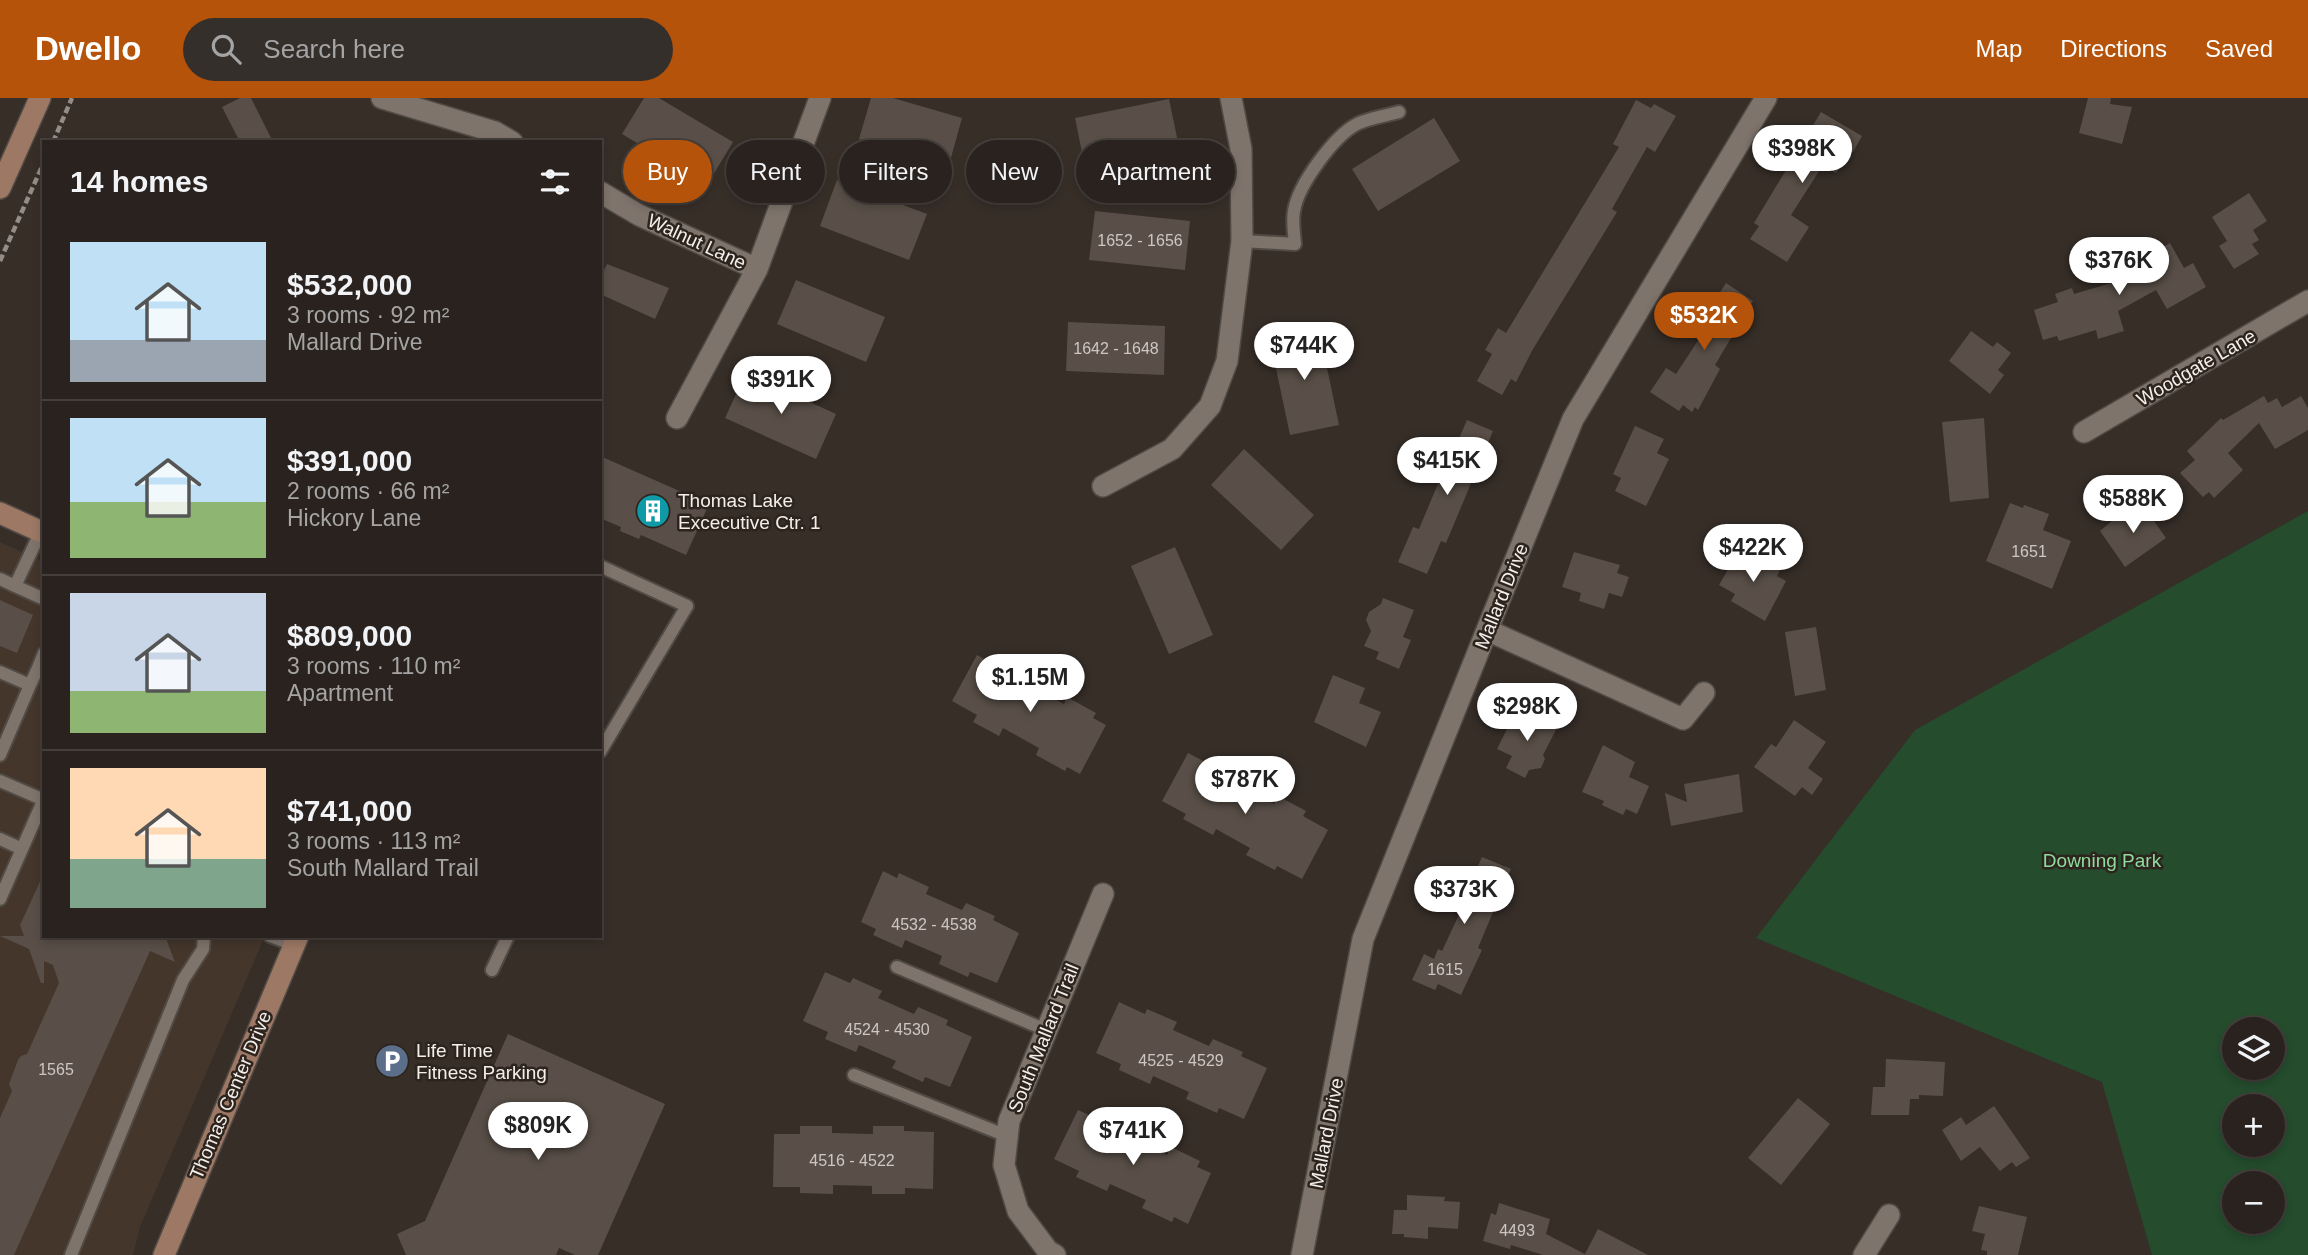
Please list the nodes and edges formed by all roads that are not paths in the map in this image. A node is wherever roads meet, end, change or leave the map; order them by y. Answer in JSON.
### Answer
{"nodes":[{"id":1,"x":40,"y":98,"type":"edge"},
{"id":2,"x":382,"y":98,"type":"edge"},
{"id":3,"x":820,"y":98,"type":"edge"},
{"id":4,"x":1231,"y":98,"type":"edge"},
{"id":5,"x":1766,"y":98,"type":"edge"},
{"id":6,"x":1399,"y":112,"type":"dead end"},
{"id":7,"x":509,"y":140,"type":"edge"},
{"id":8,"x":0,"y":188,"type":"edge"},
{"id":9,"x":602,"y":193,"type":"edge"},
{"id":10,"x":1242,"y":241,"type":"junction"},
{"id":11,"x":757,"y":269,"type":"junction"},
{"id":12,"x":2308,"y":301,"type":"edge"},
{"id":13,"x":677,"y":418,"type":"dead end"},
{"id":14,"x":2084,"y":432,"type":"dead end"},
{"id":15,"x":1103,"y":486,"type":"dead end"},
{"id":16,"x":0,"y":513,"type":"edge"},
{"id":17,"x":42,"y":532,"type":"edge"},
{"id":18,"x":602,"y":567,"type":"edge"},
{"id":19,"x":0,"y":579,"type":"edge"},
{"id":20,"x":15,"y":586,"type":"junction"},
{"id":21,"x":42,"y":597,"type":"edge"},
{"id":22,"x":1487,"y":630,"type":"junction"},
{"id":23,"x":41,"y":669,"type":"edge"},
{"id":24,"x":0,"y":672,"type":"edge"},
{"id":25,"x":30,"y":685,"type":"junction"},
{"id":26,"x":1704,"y":693,"type":"dead end"},
{"id":27,"x":602,"y":749,"type":"edge"},
{"id":28,"x":0,"y":755,"type":"edge"},
{"id":29,"x":0,"y":781,"type":"edge"},
{"id":30,"x":42,"y":798,"type":"edge"},
{"id":31,"x":39,"y":825,"type":"edge"},
{"id":32,"x":0,"y":839,"type":"edge"},
{"id":33,"x":22,"y":849,"type":"junction"},
{"id":34,"x":1103,"y":894,"type":"dead end"},
{"id":35,"x":0,"y":900,"type":"edge"},
{"id":36,"x":204,"y":938,"type":"edge"},
{"id":37,"x":507,"y":938,"type":"edge"},
{"id":38,"x":296,"y":941,"type":"edge"},
{"id":39,"x":897,"y":967,"type":"dead end"},
{"id":40,"x":492,"y":970,"type":"dead end"},
{"id":41,"x":1046,"y":1030,"type":"junction"},
{"id":42,"x":854,"y":1075,"type":"dead end"},
{"id":43,"x":1007,"y":1136,"type":"junction"},
{"id":44,"x":1889,"y":1215,"type":"dead end"},
{"id":45,"x":71,"y":1255,"type":"edge"},
{"id":46,"x":164,"y":1255,"type":"edge"},
{"id":47,"x":1055,"y":1255,"type":"edge"},
{"id":48,"x":1303,"y":1255,"type":"edge"},
{"id":49,"x":1864,"y":1255,"type":"edge"}],
"edges":[{"from":1,"to":8,"type":"street"},
{"from":2,"to":7,"type":"street"},
{"from":3,"to":11,"type":"street"},
{"from":4,"to":10,"type":"street"},
{"from":5,"to":22,"type":"street","name":"Mallard Drive"},
{"from":6,"to":10,"type":"lane"},
{"from":9,"to":11,"type":"street","name":"Walnut Lane"},
{"from":10,"to":15,"type":"street"},
{"from":11,"to":13,"type":"street"},
{"from":12,"to":14,"type":"street","name":"Woodgate Lane"},
{"from":16,"to":17,"type":"street"},
{"from":17,"to":20,"type":"lane"},
{"from":18,"to":27,"type":"lane"},
{"from":19,"to":20,"type":"lane"},
{"from":20,"to":21,"type":"lane"},
{"from":22,"to":26,"type":"street"},
{"from":22,"to":48,"type":"street","name":"Mallard Drive"},
{"from":23,"to":25,"type":"lane"},
{"from":24,"to":25,"type":"lane"},
{"from":25,"to":28,"type":"lane"},
{"from":29,"to":30,"type":"lane"},
{"from":31,"to":33,"type":"lane"},
{"from":32,"to":33,"type":"lane"},
{"from":33,"to":35,"type":"lane"},
{"from":34,"to":41,"type":"street","name":"South Mallard Trail"},
{"from":36,"to":45,"type":"lane"},
{"from":37,"to":40,"type":"lane"},
{"from":38,"to":46,"type":"street","name":"Thomas Center Drive"},
{"from":39,"to":41,"type":"lane"},
{"from":41,"to":43,"type":"street","name":"South Mallard Trail"},
{"from":42,"to":43,"type":"lane"},
{"from":43,"to":47,"type":"street","name":"South Mallard Trail"},
{"from":44,"to":49,"type":"street"}]}
